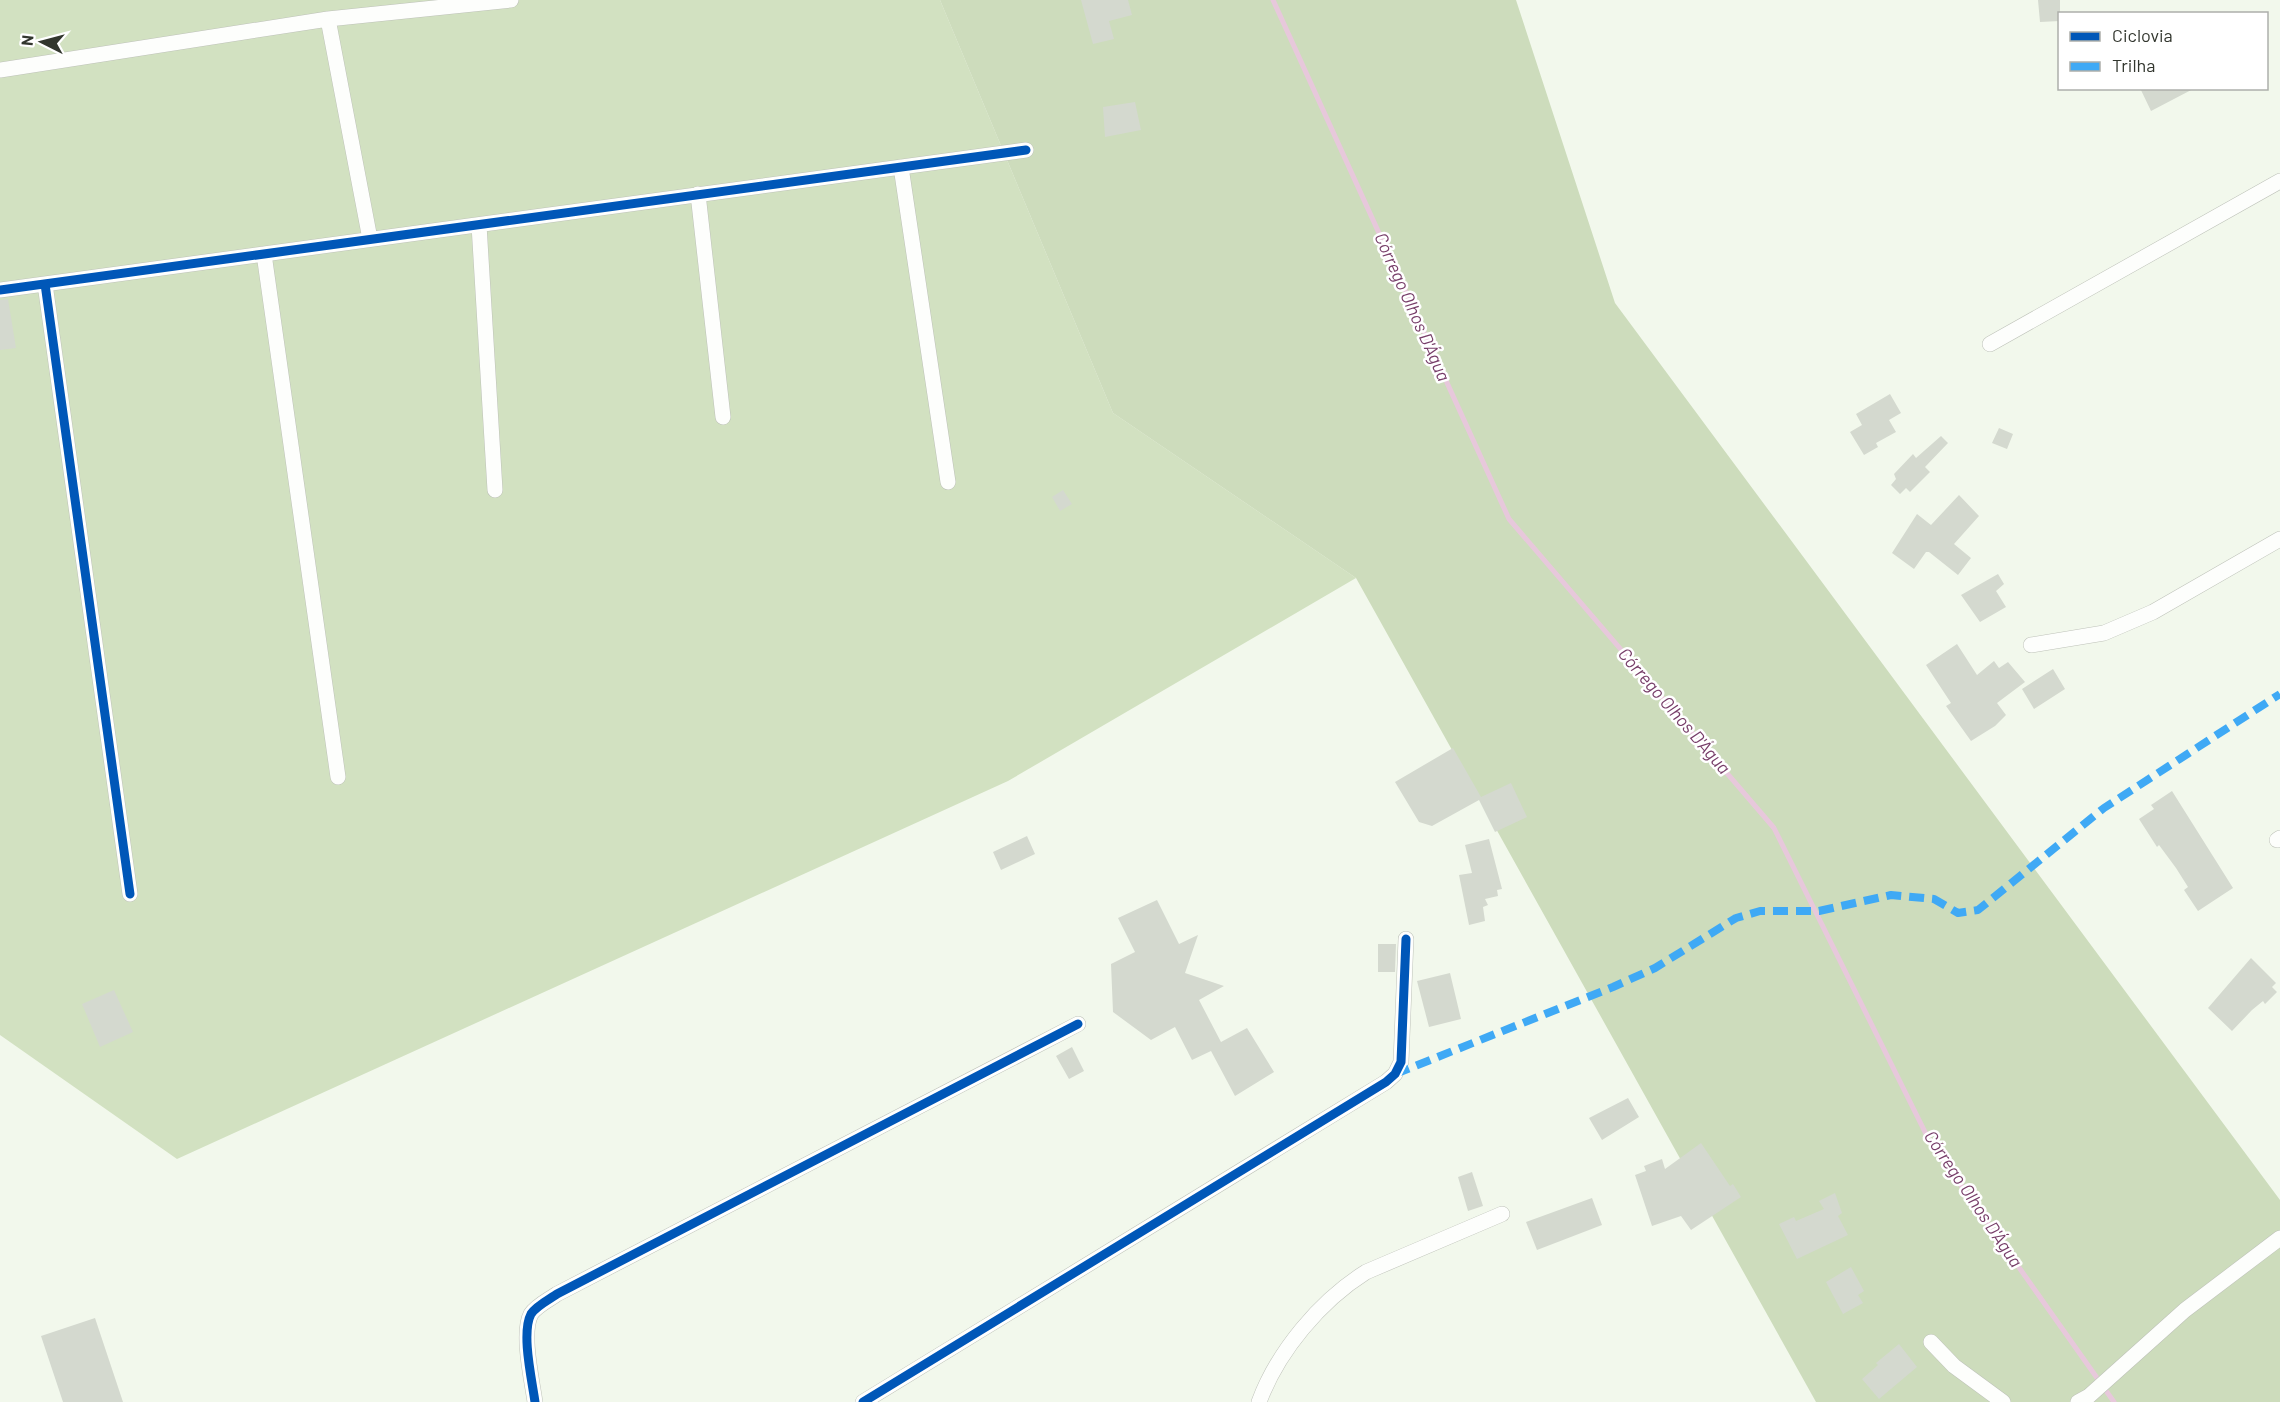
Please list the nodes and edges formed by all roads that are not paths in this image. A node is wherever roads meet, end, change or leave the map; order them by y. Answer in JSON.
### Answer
{"nodes":[{"id":1,"x":511,"y":0,"type":"edge"},
{"id":2,"x":328,"y":20,"type":"junction"},
{"id":3,"x":0,"y":70,"type":"edge"},
{"id":4,"x":1026,"y":150,"type":"dead end"},
{"id":5,"x":901,"y":167,"type":"junction"},
{"id":6,"x":2280,"y":182,"type":"edge"},
{"id":7,"x":698,"y":194,"type":"junction"},
{"id":8,"x":480,"y":225,"type":"junction"},
{"id":9,"x":370,"y":239,"type":"junction"},
{"id":10,"x":264,"y":254,"type":"junction"},
{"id":11,"x":45,"y":284,"type":"junction"},
{"id":12,"x":0,"y":290,"type":"edge"},
{"id":13,"x":1990,"y":344,"type":"dead end"},
{"id":14,"x":723,"y":417,"type":"dead end"},
{"id":15,"x":948,"y":482,"type":"dead end"},
{"id":16,"x":495,"y":490,"type":"dead end"},
{"id":17,"x":2280,"y":539,"type":"edge"},
{"id":18,"x":2031,"y":645,"type":"dead end"},
{"id":19,"x":338,"y":777,"type":"dead end"},
{"id":20,"x":130,"y":894,"type":"dead end"},
{"id":21,"x":1406,"y":939,"type":"dead end"},
{"id":22,"x":1078,"y":1024,"type":"dead end"},
{"id":23,"x":1502,"y":1215,"type":"dead end"},
{"id":24,"x":2280,"y":1238,"type":"edge"},
{"id":25,"x":1930,"y":1341,"type":"dead end"},
{"id":26,"x":535,"y":1402,"type":"edge"},
{"id":27,"x":864,"y":1402,"type":"edge"},
{"id":28,"x":1259,"y":1402,"type":"edge"},
{"id":29,"x":2003,"y":1402,"type":"edge"},
{"id":30,"x":2078,"y":1402,"type":"edge"}],
"edges":[{"from":1,"to":2,"type":"street"},
{"from":2,"to":3,"type":"street"},
{"from":2,"to":9,"type":"street"},
{"from":4,"to":5,"type":"street"},
{"from":5,"to":7,"type":"street"},
{"from":5,"to":15,"type":"street"},
{"from":6,"to":13,"type":"street"},
{"from":7,"to":8,"type":"street"},
{"from":7,"to":14,"type":"street"},
{"from":8,"to":9,"type":"street"},
{"from":8,"to":16,"type":"street"},
{"from":9,"to":10,"type":"street"},
{"from":10,"to":11,"type":"street"},
{"from":10,"to":19,"type":"street"},
{"from":11,"to":12,"type":"street"},
{"from":11,"to":20,"type":"street"},
{"from":17,"to":18,"type":"street"},
{"from":21,"to":27,"type":"street"},
{"from":22,"to":26,"type":"street"},
{"from":23,"to":28,"type":"street"},
{"from":24,"to":30,"type":"street"},
{"from":25,"to":29,"type":"street"}]}
